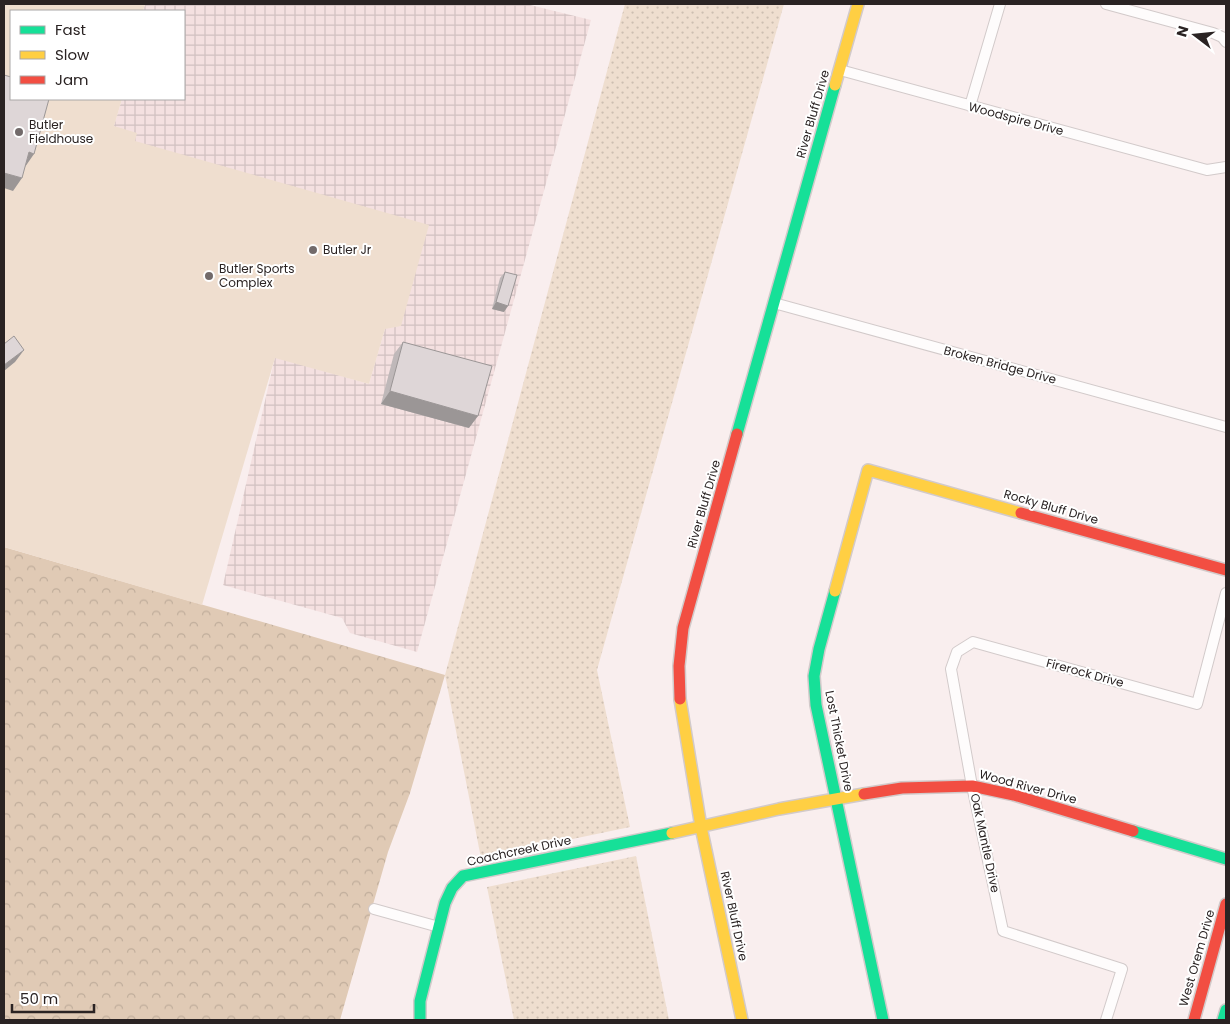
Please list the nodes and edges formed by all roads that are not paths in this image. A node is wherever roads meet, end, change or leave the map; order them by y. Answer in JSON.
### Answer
{"nodes":[{"id":1,"x":858,"y":4,"type":"edge"},
{"id":2,"x":1000,"y":4,"type":"edge"},
{"id":3,"x":1106,"y":4,"type":"edge"},
{"id":4,"x":1226,"y":42,"type":"edge"},
{"id":5,"x":840,"y":70,"type":"junction"},
{"id":6,"x":970,"y":106,"type":"junction"},
{"id":7,"x":1226,"y":168,"type":"edge"},
{"id":8,"x":774,"y":303,"type":"junction"},
{"id":9,"x":1226,"y":428,"type":"edge"},
{"id":10,"x":868,"y":470,"type":"joint"},
{"id":11,"x":1226,"y":570,"type":"edge"},
{"id":12,"x":1226,"y":593,"type":"edge"},
{"id":13,"x":973,"y":642,"type":"joint"},
{"id":14,"x":972,"y":786,"type":"junction"},
{"id":15,"x":836,"y":798,"type":"junction"},
{"id":16,"x":701,"y":827,"type":"junction"},
{"id":17,"x":1226,"y":859,"type":"edge"},
{"id":18,"x":1226,"y":904,"type":"edge"},
{"id":19,"x":374,"y":909,"type":"dead end"},
{"id":20,"x":439,"y":927,"type":"junction"},
{"id":21,"x":1226,"y":1010,"type":"edge"},
{"id":22,"x":420,"y":1020,"type":"edge"},
{"id":23,"x":742,"y":1020,"type":"edge"},
{"id":24,"x":883,"y":1020,"type":"edge"},
{"id":25,"x":1106,"y":1020,"type":"edge"},
{"id":26,"x":1194,"y":1020,"type":"edge"},
{"id":27,"x":1223,"y":1020,"type":"edge"}],
"edges":[{"from":1,"to":5,"type":"street","name":"River Bluff Drive"},
{"from":2,"to":6,"type":"street"},
{"from":3,"to":4,"type":"street"},
{"from":5,"to":6,"type":"street","name":"Woodspire Drive"},
{"from":5,"to":8,"type":"street","name":"River Bluff Drive"},
{"from":6,"to":7,"type":"street","name":"Woodspire Drive"},
{"from":8,"to":9,"type":"street","name":"Broken Bridge Drive"},
{"from":8,"to":16,"type":"street","name":"River Bluff Drive"},
{"from":10,"to":11,"type":"street","name":"Rocky Bluff Drive"},
{"from":10,"to":15,"type":"street","name":"Lost Thicket Drive"},
{"from":12,"to":13,"type":"street","name":"Firerock Drive"},
{"from":13,"to":14,"type":"street","name":"Oak Mantle Drive"},
{"from":14,"to":15,"type":"street","name":"Wood River Drive"},
{"from":14,"to":17,"type":"street","name":"Wood River Drive"},
{"from":14,"to":25,"type":"street","name":"Oak Mantle Drive"},
{"from":15,"to":16,"type":"street","name":"Wood River Drive"},
{"from":15,"to":24,"type":"street","name":"Lost Thicket Drive"},
{"from":16,"to":20,"type":"street","name":"Coachcreek Drive"},
{"from":16,"to":23,"type":"street","name":"River Bluff Drive"},
{"from":18,"to":26,"type":"street","name":"West Orem Drive"},
{"from":19,"to":20,"type":"street"},
{"from":20,"to":22,"type":"street","name":"Coachcreek Drive"},
{"from":21,"to":27,"type":"street"}]}
